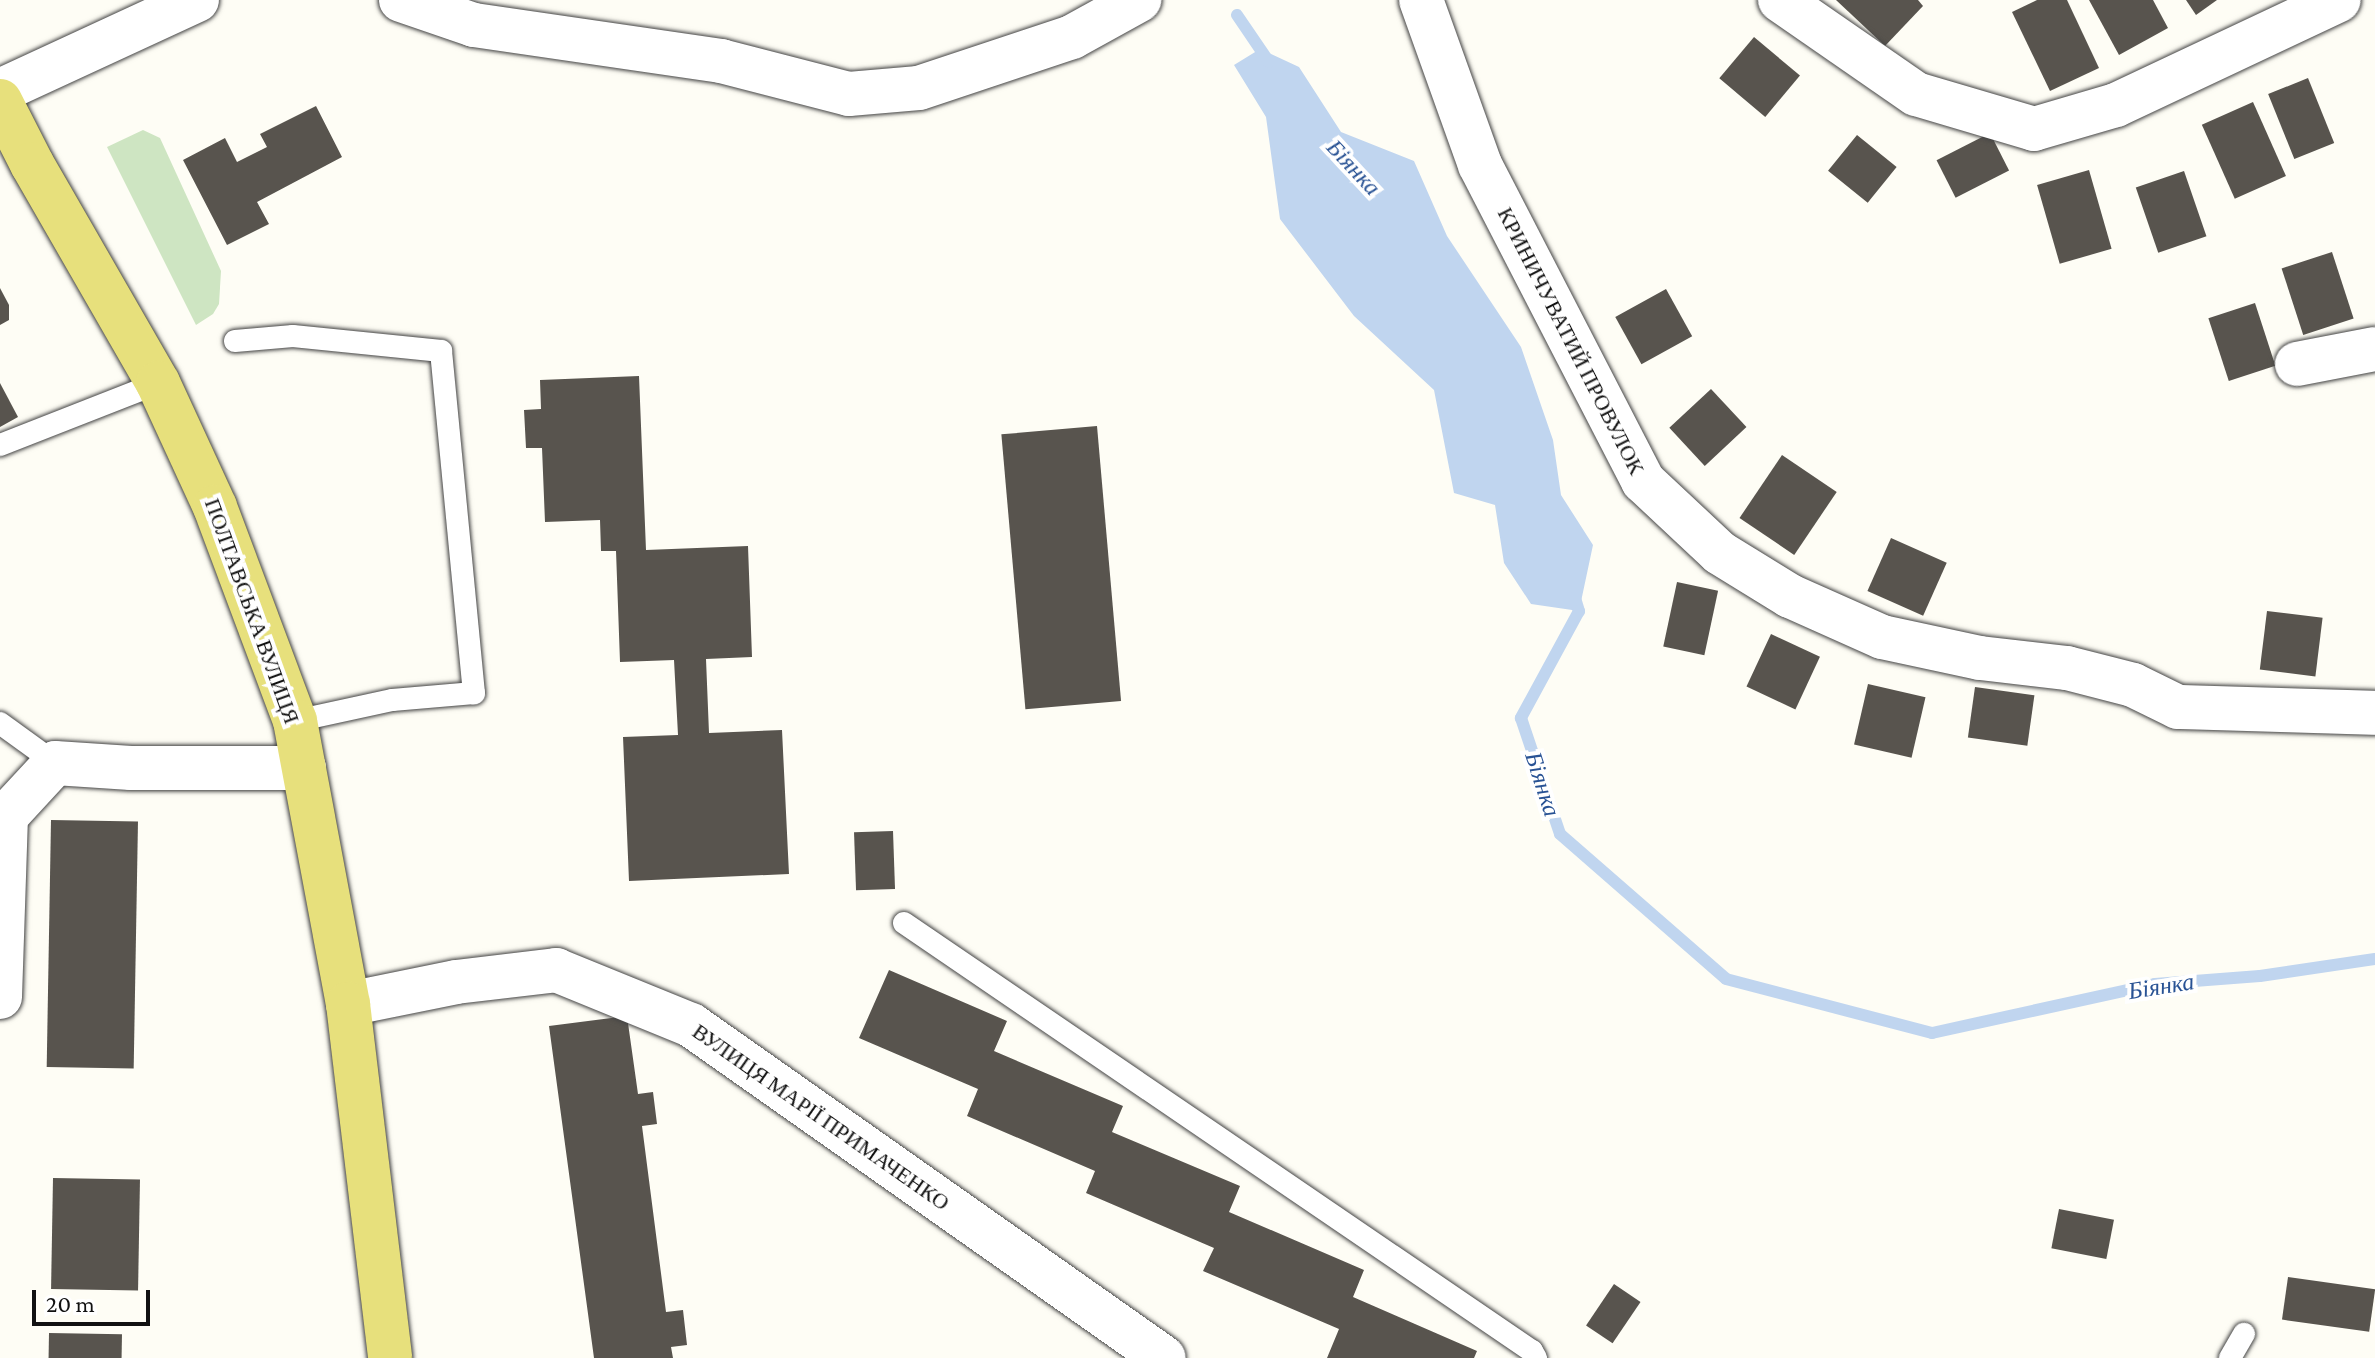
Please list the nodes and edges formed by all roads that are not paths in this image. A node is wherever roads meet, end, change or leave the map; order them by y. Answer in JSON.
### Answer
{"nodes":[{"id":1,"x":197,"y":0,"type":"edge"},
{"id":2,"x":401,"y":0,"type":"edge"},
{"id":3,"x":1139,"y":0,"type":"edge"},
{"id":4,"x":1421,"y":0,"type":"edge"},
{"id":5,"x":1780,"y":0,"type":"edge"},
{"id":6,"x":2339,"y":0,"type":"edge"},
{"id":7,"x":0,"y":91,"type":"edge"},
{"id":8,"x":0,"y":101,"type":"edge"},
{"id":9,"x":235,"y":341,"type":"dead end"},
{"id":10,"x":2375,"y":349,"type":"edge"},
{"id":11,"x":2297,"y":364,"type":"dead end"},
{"id":12,"x":158,"y":383,"type":"junction"},
{"id":13,"x":0,"y":445,"type":"edge"},
{"id":14,"x":2375,"y":713,"type":"edge"},
{"id":15,"x":295,"y":721,"type":"junction"},
{"id":16,"x":0,"y":723,"type":"edge"},
{"id":17,"x":55,"y":763,"type":"junction"},
{"id":18,"x":304,"y":768,"type":"junction"},
{"id":19,"x":904,"y":923,"type":"dead end"},
{"id":20,"x":0,"y":997,"type":"edge"},
{"id":21,"x":348,"y":1004,"type":"junction"},
{"id":22,"x":2244,"y":1334,"type":"dead end"},
{"id":23,"x":390,"y":1358,"type":"edge"},
{"id":24,"x":1164,"y":1358,"type":"edge"},
{"id":25,"x":1536,"y":1358,"type":"edge"},
{"id":26,"x":2230,"y":1358,"type":"edge"}],
"edges":[{"from":1,"to":7,"type":"street"},
{"from":2,"to":3,"type":"street"},
{"from":4,"to":14,"type":"street","name":"КРИНИЧУВАТИЙ ПРОВУЛОК"},
{"from":5,"to":6,"type":"street"},
{"from":8,"to":12,"type":"main road","name":"ПОЛТАВСЬКА ВУЛИЦЯ"},
{"from":9,"to":15,"type":"lane"},
{"from":10,"to":11,"type":"street"},
{"from":12,"to":13,"type":"lane"},
{"from":12,"to":15,"type":"main road","name":"ПОЛТАВСЬКА ВУЛИЦЯ"},
{"from":15,"to":18,"type":"main road","name":"ПОЛТАВСЬКА ВУЛИЦЯ"},
{"from":16,"to":17,"type":"lane"},
{"from":17,"to":18,"type":"street"},
{"from":17,"to":20,"type":"street"},
{"from":18,"to":21,"type":"main road","name":"ПОЛТАВСЬКА ВУЛИЦЯ"},
{"from":19,"to":25,"type":"lane"},
{"from":21,"to":23,"type":"main road","name":"ПОЛТАВСЬКА ВУЛИЦЯ"},
{"from":21,"to":24,"type":"street","name":"ВУЛИЦЯ МАРІЇ ПРИМАЧЕНКО"},
{"from":22,"to":26,"type":"lane"}]}
